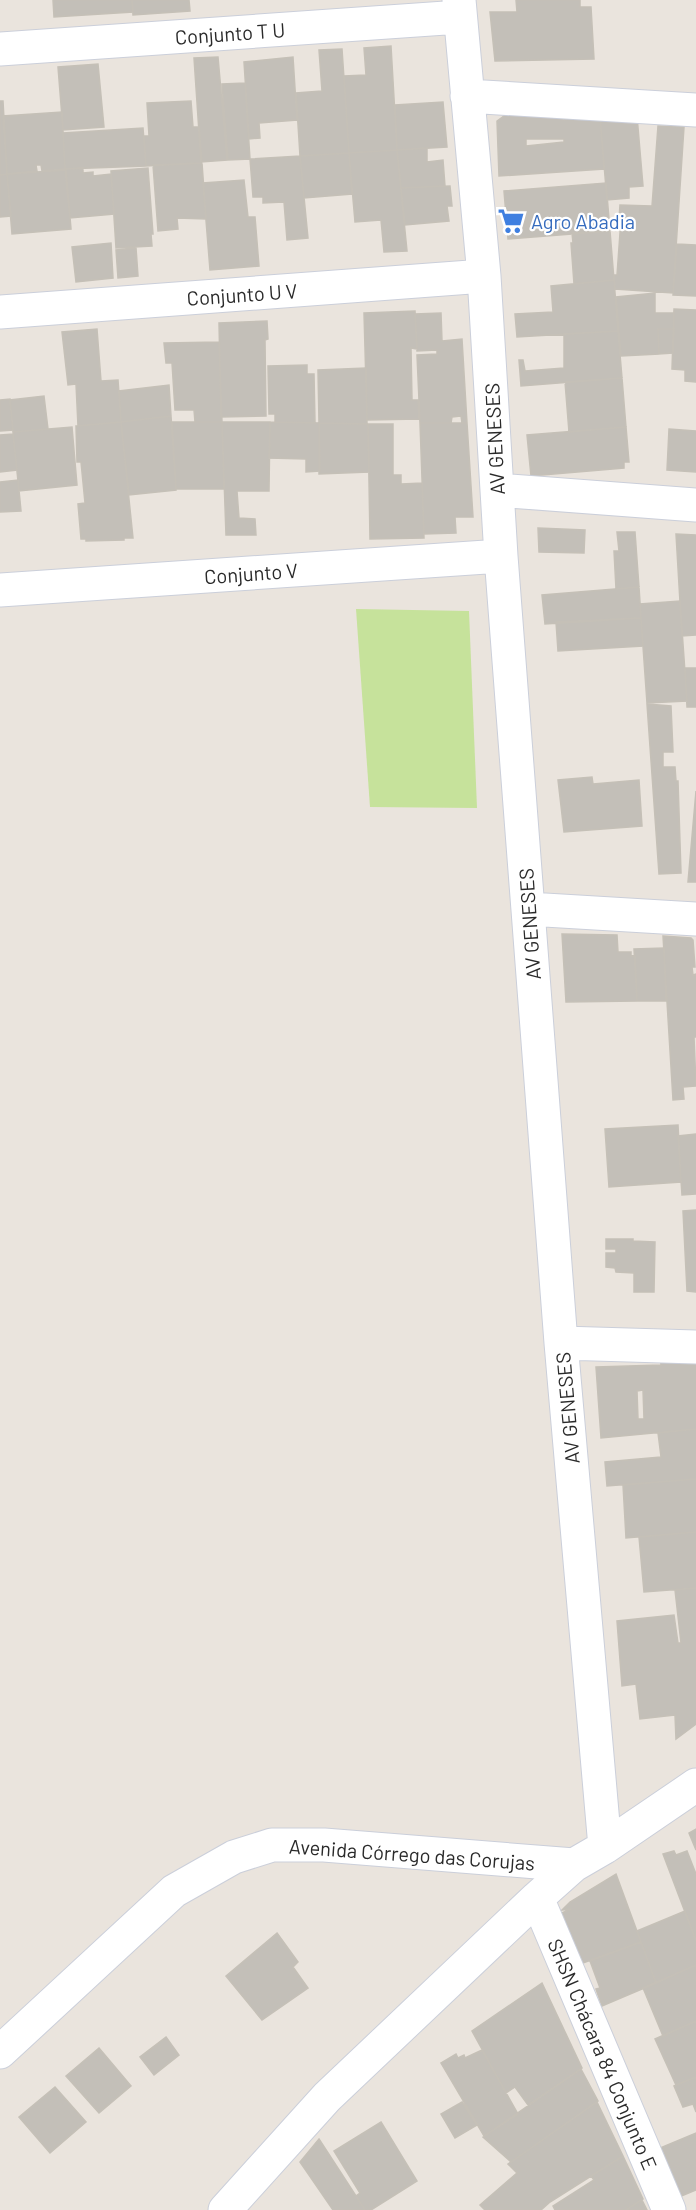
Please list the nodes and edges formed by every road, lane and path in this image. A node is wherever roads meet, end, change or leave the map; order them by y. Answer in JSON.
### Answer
{"nodes":[{"id":1,"x":460,"y":8,"type":"edge"},
{"id":2,"x":0,"y":49,"type":"edge"},
{"id":3,"x":467,"y":96,"type":"junction"},
{"id":4,"x":696,"y":110,"type":"edge"},
{"id":5,"x":484,"y":276,"type":"junction"},
{"id":6,"x":0,"y":312,"type":"edge"},
{"id":7,"x":497,"y":490,"type":"junction"},
{"id":8,"x":696,"y":505,"type":"edge"},
{"id":9,"x":501,"y":556,"type":"junction"},
{"id":10,"x":0,"y":590,"type":"edge"},
{"id":11,"x":528,"y":909,"type":"junction"},
{"id":12,"x":696,"y":919,"type":"edge"},
{"id":13,"x":561,"y":1343,"type":"junction"},
{"id":14,"x":696,"y":1347,"type":"edge"},
{"id":15,"x":696,"y":1785,"type":"edge"},
{"id":16,"x":605,"y":1847,"type":"junction"},
{"id":17,"x":574,"y":1865,"type":"junction"},
{"id":18,"x":537,"y":1898,"type":"junction"},
{"id":19,"x":0,"y":2052,"type":"edge"},
{"id":20,"x":225,"y":2210,"type":"edge"},
{"id":21,"x":669,"y":2210,"type":"edge"}],
"edges":[{"from":1,"to":2,"type":"street","name":"Conjunto T U"},
{"from":1,"to":3,"type":"street","name":"AV GENESES"},
{"from":3,"to":4,"type":"street"},
{"from":3,"to":5,"type":"street","name":"AV GENESES"},
{"from":5,"to":6,"type":"street","name":"Conjunto U V"},
{"from":5,"to":7,"type":"street","name":"AV GENESES"},
{"from":7,"to":8,"type":"street"},
{"from":7,"to":9,"type":"street","name":"AV GENESES"},
{"from":9,"to":10,"type":"street","name":"Conjunto V"},
{"from":9,"to":11,"type":"street","name":"AV GENESES"},
{"from":11,"to":12,"type":"street"},
{"from":11,"to":13,"type":"street","name":"AV GENESES"},
{"from":13,"to":14,"type":"street"},
{"from":13,"to":16,"type":"street","name":"AV GENESES"},
{"from":15,"to":16,"type":"street"},
{"from":16,"to":17,"type":"street"},
{"from":17,"to":18,"type":"street"},
{"from":17,"to":19,"type":"street","name":"Avenida Córrego das Corujas"},
{"from":18,"to":20,"type":"street"},
{"from":18,"to":21,"type":"street","name":"SHSN Chácara 84 Conjunto E"}]}
